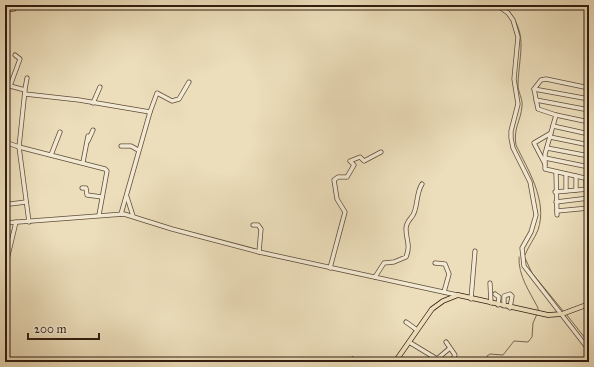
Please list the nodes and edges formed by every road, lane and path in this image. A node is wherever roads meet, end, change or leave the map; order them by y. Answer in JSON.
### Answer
{"nodes":[{"id":1,"x":497,"y":5,"type":"edge"},
{"id":2,"x":14,"y":9,"type":"dead end"},
{"id":3,"x":5,"y":10,"type":"edge"},
{"id":4,"x":5,"y":16,"type":"edge"},
{"id":5,"x":6,"y":32,"type":"edge"},
{"id":6,"x":15,"y":55,"type":"dead end"},
{"id":7,"x":27,"y":78,"type":"dead end"},
{"id":8,"x":189,"y":82,"type":"dead end"},
{"id":9,"x":100,"y":88,"type":"dead end"},
{"id":10,"x":534,"y":88,"type":"junction"},
{"id":11,"x":589,"y":88,"type":"edge"},
{"id":12,"x":25,"y":89,"type":"junction"},
{"id":13,"x":25,"y":94,"type":"junction"},
{"id":14,"x":589,"y":99,"type":"edge"},
{"id":15,"x":536,"y":100,"type":"junction"},
{"id":16,"x":93,"y":103,"type":"junction"},
{"id":17,"x":589,"y":110,"type":"edge"},
{"id":18,"x":150,"y":112,"type":"junction"},
{"id":19,"x":556,"y":115,"type":"junction"},
{"id":20,"x":589,"y":122,"type":"edge"},
{"id":21,"x":553,"y":126,"type":"junction"},
{"id":22,"x":93,"y":130,"type":"dead end"},
{"id":23,"x":60,"y":132,"type":"dead end"},
{"id":24,"x":589,"y":134,"type":"edge"},
{"id":25,"x":551,"y":135,"type":"junction"},
{"id":26,"x":88,"y":136,"type":"dead end"},
{"id":27,"x":87,"y":141,"type":"junction"},
{"id":28,"x":5,"y":142,"type":"edge"},
{"id":29,"x":589,"y":145,"type":"edge"},
{"id":30,"x":121,"y":146,"type":"dead end"},
{"id":31,"x":19,"y":147,"type":"junction"},
{"id":32,"x":547,"y":148,"type":"junction"},
{"id":33,"x":138,"y":150,"type":"junction"},
{"id":34,"x":381,"y":152,"type":"dead end"},
{"id":35,"x":51,"y":155,"type":"junction"},
{"id":36,"x":589,"y":156,"type":"edge"},
{"id":37,"x":545,"y":158,"type":"junction"},
{"id":38,"x":83,"y":162,"type":"junction"},
{"id":39,"x":545,"y":164,"type":"junction"},
{"id":40,"x":589,"y":167,"type":"edge"},
{"id":41,"x":556,"y":172,"type":"junction"},
{"id":42,"x":566,"y":174,"type":"junction"},
{"id":43,"x":576,"y":176,"type":"junction"},
{"id":44,"x":587,"y":178,"type":"edge"},
{"id":45,"x":422,"y":184,"type":"dead end"},
{"id":46,"x":82,"y":188,"type":"dead end"},
{"id":47,"x":587,"y":189,"type":"edge"},
{"id":48,"x":576,"y":190,"type":"junction"},
{"id":49,"x":566,"y":191,"type":"junction"},
{"id":50,"x":555,"y":192,"type":"junction"},
{"id":51,"x":127,"y":197,"type":"dead end"},
{"id":52,"x":102,"y":198,"type":"junction"},
{"id":53,"x":589,"y":198,"type":"edge"},
{"id":54,"x":26,"y":202,"type":"junction"},
{"id":55,"x":556,"y":202,"type":"junction"},
{"id":56,"x":10,"y":204,"type":"dead end"},
{"id":57,"x":589,"y":208,"type":"edge"},
{"id":58,"x":121,"y":214,"type":"junction"},
{"id":59,"x":99,"y":215,"type":"junction"},
{"id":60,"x":132,"y":216,"type":"junction"},
{"id":61,"x":16,"y":222,"type":"junction"},
{"id":62,"x":29,"y":222,"type":"junction"},
{"id":63,"x":5,"y":223,"type":"edge"},
{"id":64,"x":253,"y":225,"type":"dead end"},
{"id":65,"x":5,"y":228,"type":"edge"},
{"id":66,"x":476,"y":251,"type":"dead end"},
{"id":67,"x":259,"y":252,"type":"junction"},
{"id":68,"x":435,"y":263,"type":"dead end"},
{"id":69,"x":5,"y":268,"type":"edge"},
{"id":70,"x":330,"y":268,"type":"junction"},
{"id":71,"x":375,"y":277,"type":"junction"},
{"id":72,"x":490,"y":283,"type":"dead end"},
{"id":73,"x":444,"y":292,"type":"junction"},
{"id":74,"x":495,"y":294,"type":"dead end"},
{"id":75,"x":458,"y":295,"type":"junction"},
{"id":76,"x":471,"y":299,"type":"junction"},
{"id":77,"x":491,"y":303,"type":"junction"},
{"id":78,"x":498,"y":304,"type":"junction"},
{"id":79,"x":587,"y":305,"type":"edge"},
{"id":80,"x":504,"y":306,"type":"junction"},
{"id":81,"x":510,"y":308,"type":"junction"},
{"id":82,"x":589,"y":310,"type":"edge"},
{"id":83,"x":561,"y":314,"type":"junction"},
{"id":84,"x":406,"y":322,"type":"dead end"},
{"id":85,"x":417,"y":330,"type":"junction"},
{"id":86,"x":408,"y":342,"type":"junction"},
{"id":87,"x":446,"y":342,"type":"dead end"},
{"id":88,"x":450,"y":348,"type":"junction"},
{"id":89,"x":589,"y":350,"type":"edge"},
{"id":90,"x":437,"y":359,"type":"junction"},
{"id":91,"x":351,"y":362,"type":"edge"},
{"id":92,"x":357,"y":362,"type":"edge"},
{"id":93,"x":395,"y":362,"type":"edge"},
{"id":94,"x":442,"y":362,"type":"edge"},
{"id":95,"x":451,"y":362,"type":"edge"}],
"edges":[{"from":1,"to":83,"type":"street"},
{"from":2,"to":3,"type":"street"},
{"from":4,"to":5,"type":"street"},
{"from":6,"to":12,"type":"street"},
{"from":7,"to":12,"type":"street"},
{"from":8,"to":18,"type":"street"},
{"from":9,"to":16,"type":"street"},
{"from":10,"to":11,"type":"street"},
{"from":10,"to":14,"type":"street"},
{"from":10,"to":15,"type":"street"},
{"from":12,"to":13,"type":"street"},
{"from":13,"to":16,"type":"street"},
{"from":13,"to":31,"type":"street"},
{"from":15,"to":17,"type":"street"},
{"from":15,"to":19,"type":"street"},
{"from":16,"to":18,"type":"street"},
{"from":18,"to":33,"type":"street"},
{"from":19,"to":20,"type":"street"},
{"from":19,"to":21,"type":"street"},
{"from":21,"to":24,"type":"street"},
{"from":21,"to":25,"type":"street"},
{"from":22,"to":27,"type":"street"},
{"from":23,"to":35,"type":"street"},
{"from":25,"to":29,"type":"street"},
{"from":25,"to":32,"type":"street"},
{"from":25,"to":39,"type":"street"},
{"from":26,"to":27,"type":"street"},
{"from":27,"to":38,"type":"street"},
{"from":28,"to":31,"type":"street"},
{"from":30,"to":33,"type":"street"},
{"from":31,"to":35,"type":"street"},
{"from":31,"to":54,"type":"street"},
{"from":32,"to":36,"type":"street"},
{"from":32,"to":37,"type":"street"},
{"from":33,"to":58,"type":"street"},
{"from":34,"to":70,"type":"street"},
{"from":35,"to":38,"type":"street"},
{"from":37,"to":39,"type":"street"},
{"from":37,"to":40,"type":"street"},
{"from":38,"to":52,"type":"street"},
{"from":39,"to":41,"type":"street"},
{"from":41,"to":42,"type":"street"},
{"from":41,"to":50,"type":"street"},
{"from":42,"to":43,"type":"street"},
{"from":42,"to":49,"type":"street"},
{"from":43,"to":44,"type":"street"},
{"from":43,"to":48,"type":"street"},
{"from":44,"to":47,"type":"street"},
{"from":45,"to":71,"type":"street"},
{"from":46,"to":52,"type":"street"},
{"from":47,"to":48,"type":"street"},
{"from":48,"to":49,"type":"street"},
{"from":49,"to":50,"type":"street"},
{"from":50,"to":55,"type":"street"},
{"from":51,"to":60,"type":"street"},
{"from":52,"to":59,"type":"street"},
{"from":53,"to":55,"type":"street"},
{"from":54,"to":56,"type":"street"},
{"from":54,"to":62,"type":"street"},
{"from":55,"to":57,"type":"street"},
{"from":58,"to":59,"type":"street"},
{"from":58,"to":60,"type":"street"},
{"from":59,"to":62,"type":"street"},
{"from":60,"to":67,"type":"street"},
{"from":61,"to":62,"type":"street"},
{"from":61,"to":63,"type":"street"},
{"from":61,"to":69,"type":"street"},
{"from":63,"to":65,"type":"street"},
{"from":64,"to":67,"type":"street"},
{"from":66,"to":76,"type":"street"},
{"from":67,"to":70,"type":"street"},
{"from":68,"to":73,"type":"street"},
{"from":70,"to":71,"type":"street"},
{"from":71,"to":73,"type":"street"},
{"from":72,"to":77,"type":"street"},
{"from":73,"to":75,"type":"street"},
{"from":74,"to":78,"type":"street"},
{"from":75,"to":76,"type":"main road"},
{"from":75,"to":85,"type":"main road"},
{"from":76,"to":77,"type":"main road"},
{"from":77,"to":78,"type":"main road"},
{"from":78,"to":80,"type":"main road"},
{"from":79,"to":82,"type":"street"},
{"from":79,"to":83,"type":"main road"},
{"from":80,"to":81,"type":"main road"},
{"from":80,"to":81,"type":"street"},
{"from":81,"to":83,"type":"main road"},
{"from":83,"to":89,"type":"street"},
{"from":84,"to":85,"type":"street"},
{"from":85,"to":86,"type":"main road"},
{"from":86,"to":90,"type":"street"},
{"from":86,"to":93,"type":"main road"},
{"from":87,"to":88,"type":"street"},
{"from":88,"to":90,"type":"street"},
{"from":88,"to":95,"type":"street"},
{"from":90,"to":94,"type":"street"},
{"from":91,"to":92,"type":"street"}]}
